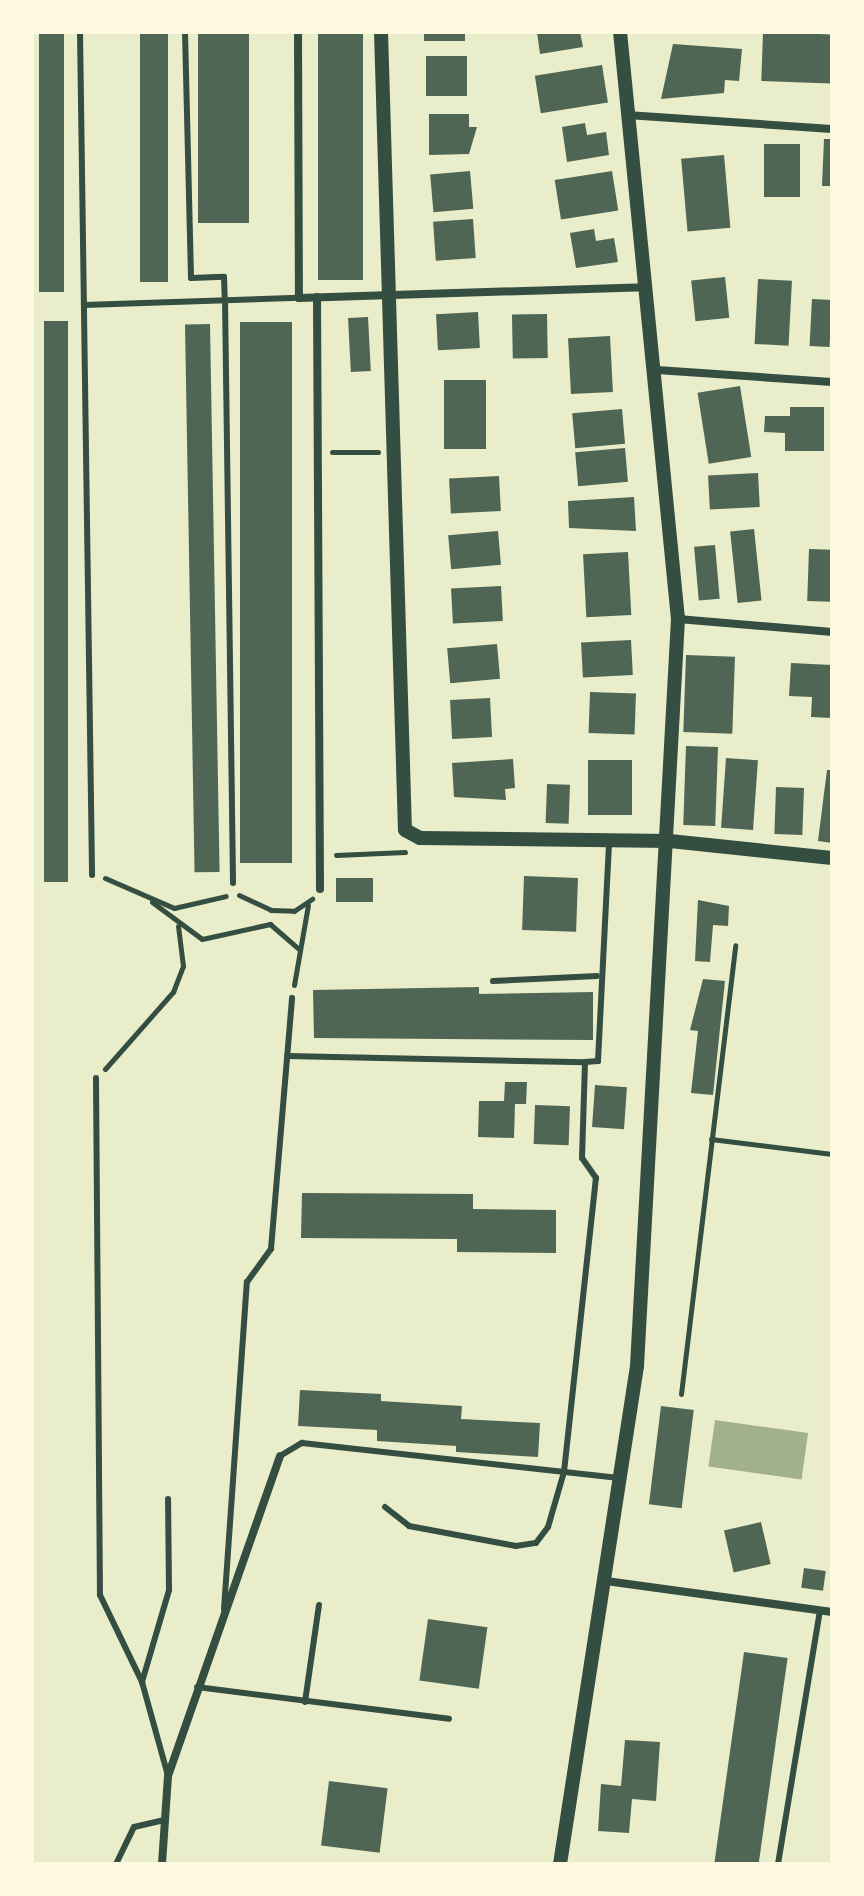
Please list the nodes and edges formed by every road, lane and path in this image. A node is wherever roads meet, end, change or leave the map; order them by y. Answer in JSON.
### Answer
{"nodes":[{"id":1,"x":80,"y":32,"type":"edge"},
{"id":2,"x":185,"y":32,"type":"edge"},
{"id":3,"x":298,"y":32,"type":"edge"},
{"id":4,"x":381,"y":32,"type":"edge"},
{"id":5,"x":620,"y":32,"type":"edge"},
{"id":6,"x":627,"y":115,"type":"junction"},
{"id":7,"x":832,"y":129,"type":"edge"},
{"id":8,"x":645,"y":287,"type":"junction"},
{"id":9,"x":391,"y":295,"type":"junction"},
{"id":10,"x":317,"y":297,"type":"junction"},
{"id":11,"x":299,"y":298,"type":"junction"},
{"id":12,"x":225,"y":300,"type":"junction"},
{"id":13,"x":84,"y":305,"type":"junction"},
{"id":14,"x":657,"y":370,"type":"junction"},
{"id":15,"x":832,"y":382,"type":"edge"},
{"id":16,"x":399,"y":449,"type":"junction"},
{"id":17,"x":320,"y":453,"type":"junction"},
{"id":18,"x":678,"y":619,"type":"junction"},
{"id":19,"x":832,"y":632,"type":"edge"},
{"id":20,"x":420,"y":838,"type":"junction"},
{"id":21,"x":609,"y":840,"type":"junction"},
{"id":22,"x":670,"y":841,"type":"junction"},
{"id":23,"x":322,"y":855,"type":"junction"},
{"id":24,"x":832,"y":858,"type":"edge"},
{"id":25,"x":92,"y":875,"type":"joint"},
{"id":26,"x":233,"y":883,"type":"joint"},
{"id":27,"x":320,"y":889,"type":"joint"},
{"id":28,"x":236,"y":891,"type":"junction"},
{"id":29,"x":152,"y":902,"type":"junction"},
{"id":30,"x":308,"y":904,"type":"junction"},
{"id":31,"x":178,"y":926,"type":"junction"},
{"id":32,"x":735,"y":945,"type":"dead end"},
{"id":33,"x":299,"y":949,"type":"junction"},
{"id":34,"x":597,"y":976,"type":"junction"},
{"id":35,"x":493,"y":981,"type":"dead end"},
{"id":36,"x":292,"y":998,"type":"joint"},
{"id":37,"x":287,"y":1056,"type":"junction"},
{"id":38,"x":585,"y":1062,"type":"junction"},
{"id":39,"x":96,"y":1078,"type":"joint"},
{"id":40,"x":711,"y":1139,"type":"junction"},
{"id":41,"x":832,"y":1154,"type":"edge"},
{"id":42,"x":681,"y":1394,"type":"dead end"},
{"id":43,"x":280,"y":1456,"type":"joint"},
{"id":44,"x":564,"y":1472,"type":"junction"},
{"id":45,"x":623,"y":1478,"type":"junction"},
{"id":46,"x":168,"y":1499,"type":"dead end"},
{"id":47,"x":385,"y":1507,"type":"dead end"},
{"id":48,"x":606,"y":1581,"type":"junction"},
{"id":49,"x":319,"y":1605,"type":"dead end"},
{"id":50,"x":820,"y":1611,"type":"junction"},
{"id":51,"x":832,"y":1612,"type":"edge"},
{"id":52,"x":223,"y":1618,"type":"junction"},
{"id":53,"x":142,"y":1682,"type":"junction"},
{"id":54,"x":197,"y":1687,"type":"junction"},
{"id":55,"x":305,"y":1702,"type":"junction"},
{"id":56,"x":449,"y":1719,"type":"dead end"},
{"id":57,"x":168,"y":1776,"type":"junction"},
{"id":58,"x":164,"y":1820,"type":"junction"},
{"id":59,"x":116,"y":1864,"type":"edge"},
{"id":60,"x":162,"y":1864,"type":"edge"},
{"id":61,"x":560,"y":1864,"type":"edge"},
{"id":62,"x":778,"y":1864,"type":"edge"}],
"edges":[{"from":1,"to":13,"type":"lane"},
{"from":2,"to":12,"type":"lane"},
{"from":3,"to":11,"type":"street"},
{"from":4,"to":9,"type":"street"},
{"from":5,"to":6,"type":"street"},
{"from":6,"to":7,"type":"street"},
{"from":6,"to":8,"type":"street"},
{"from":8,"to":9,"type":"street"},
{"from":8,"to":14,"type":"street"},
{"from":9,"to":10,"type":"street"},
{"from":9,"to":16,"type":"street"},
{"from":10,"to":11,"type":"street"},
{"from":10,"to":17,"type":"street"},
{"from":11,"to":12,"type":"lane"},
{"from":12,"to":13,"type":"lane"},
{"from":12,"to":26,"type":"lane"},
{"from":13,"to":25,"type":"lane"},
{"from":14,"to":15,"type":"street"},
{"from":14,"to":18,"type":"street"},
{"from":16,"to":17,"type":"path"},
{"from":16,"to":20,"type":"street"},
{"from":17,"to":23,"type":"street"},
{"from":18,"to":19,"type":"street"},
{"from":18,"to":22,"type":"street"},
{"from":20,"to":21,"type":"street"},
{"from":20,"to":23,"type":"path"},
{"from":21,"to":22,"type":"street"},
{"from":21,"to":34,"type":"lane"},
{"from":22,"to":24,"type":"street"},
{"from":22,"to":45,"type":"street"},
{"from":23,"to":27,"type":"street"},
{"from":25,"to":29,"type":"path"},
{"from":26,"to":28,"type":"path"},
{"from":27,"to":30,"type":"path"},
{"from":28,"to":29,"type":"path"},
{"from":28,"to":30,"type":"path"},
{"from":29,"to":31,"type":"path"},
{"from":30,"to":33,"type":"path"},
{"from":31,"to":33,"type":"path"},
{"from":31,"to":39,"type":"path"},
{"from":32,"to":40,"type":"path"},
{"from":33,"to":36,"type":"path"},
{"from":34,"to":35,"type":"lane"},
{"from":34,"to":38,"type":"lane"},
{"from":36,"to":37,"type":"lane"},
{"from":37,"to":38,"type":"lane"},
{"from":37,"to":52,"type":"lane"},
{"from":38,"to":44,"type":"lane"},
{"from":39,"to":53,"type":"lane"},
{"from":40,"to":41,"type":"path"},
{"from":40,"to":42,"type":"path"},
{"from":43,"to":44,"type":"lane"},
{"from":43,"to":52,"type":"street"},
{"from":44,"to":45,"type":"lane"},
{"from":44,"to":47,"type":"lane"},
{"from":45,"to":48,"type":"street"},
{"from":46,"to":53,"type":"lane"},
{"from":48,"to":50,"type":"street"},
{"from":48,"to":61,"type":"street"},
{"from":49,"to":55,"type":"lane"},
{"from":50,"to":51,"type":"street"},
{"from":50,"to":62,"type":"lane"},
{"from":52,"to":54,"type":"street"},
{"from":53,"to":57,"type":"lane"},
{"from":54,"to":55,"type":"lane"},
{"from":54,"to":57,"type":"street"},
{"from":55,"to":56,"type":"lane"},
{"from":57,"to":58,"type":"street"},
{"from":58,"to":59,"type":"lane"},
{"from":58,"to":60,"type":"street"}]}
